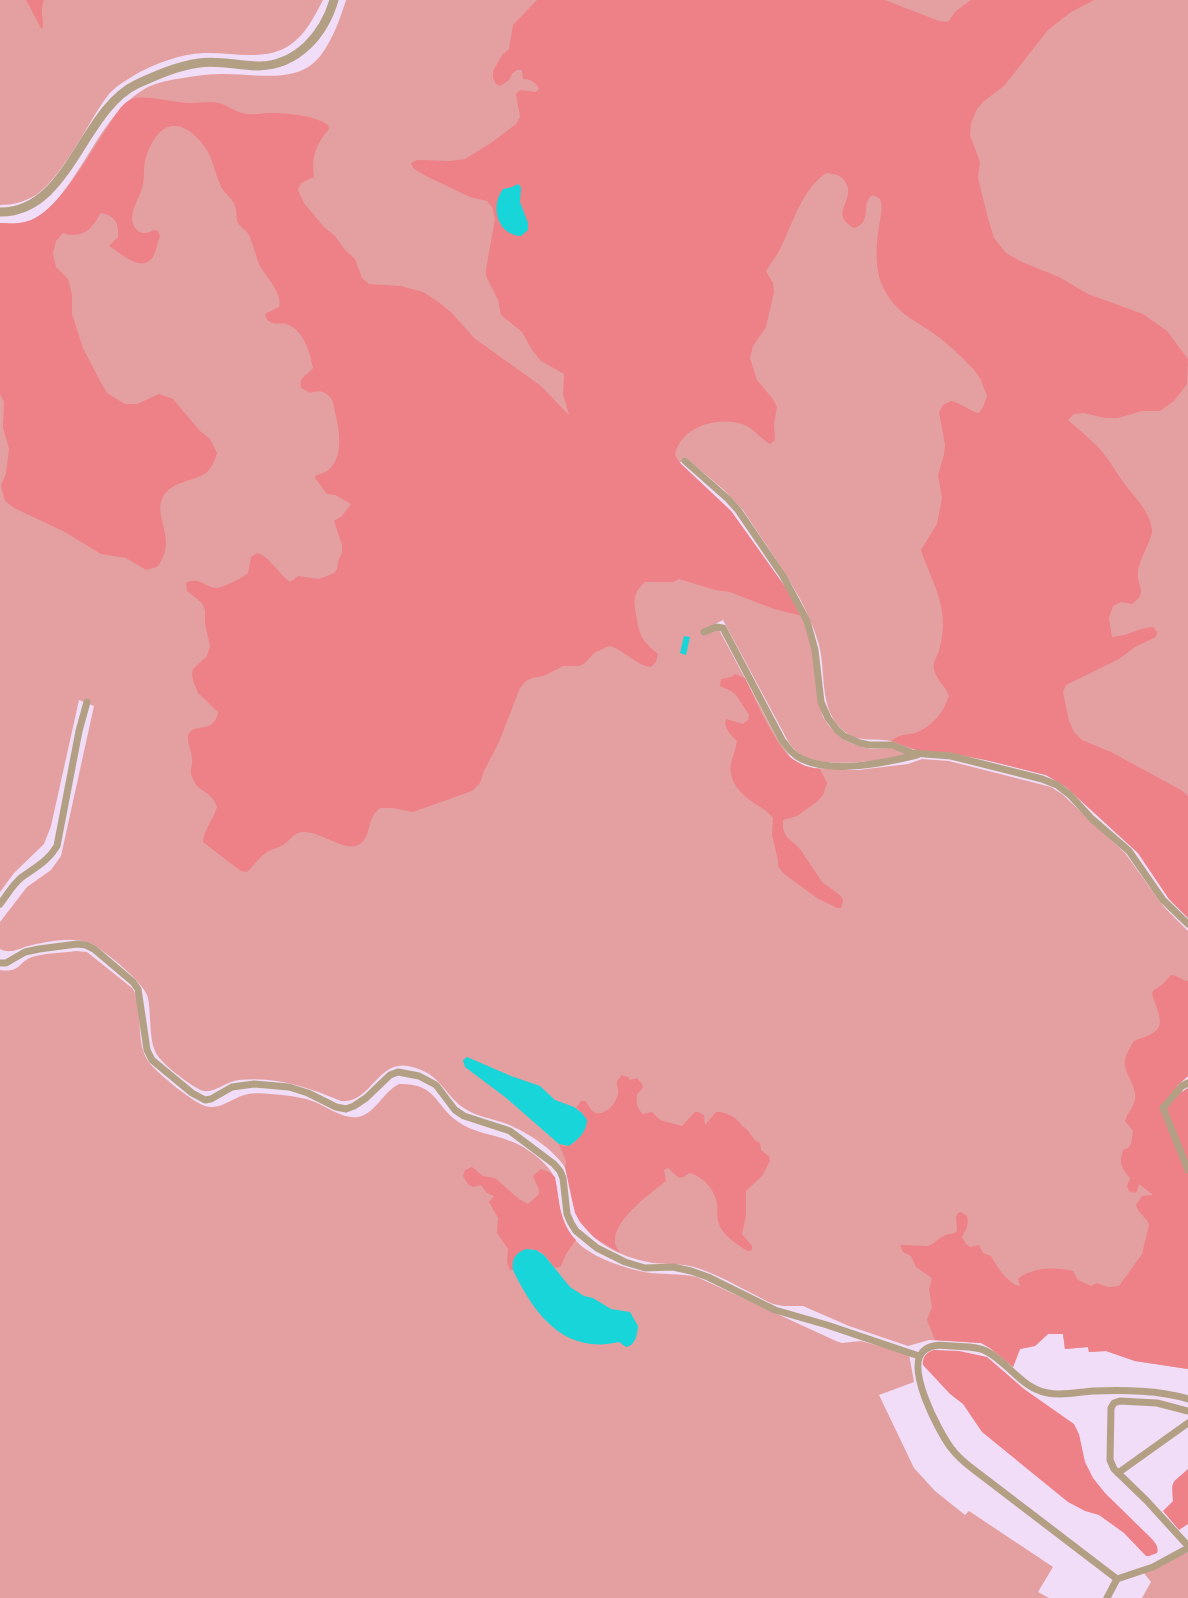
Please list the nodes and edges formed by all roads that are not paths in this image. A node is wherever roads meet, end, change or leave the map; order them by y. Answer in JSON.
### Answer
{"nodes":[{"id":1,"x":334,"y":0,"type":"edge"},
{"id":2,"x":0,"y":212,"type":"edge"},
{"id":3,"x":685,"y":461,"type":"dead end"},
{"id":4,"x":704,"y":632,"type":"dead end"},
{"id":5,"x":87,"y":702,"type":"dead end"},
{"id":6,"x":920,"y":754,"type":"junction"},
{"id":7,"x":0,"y":904,"type":"edge"},
{"id":8,"x":1188,"y":924,"type":"edge"},
{"id":9,"x":0,"y":962,"type":"edge"},
{"id":10,"x":1188,"y":1083,"type":"edge"},
{"id":11,"x":1188,"y":1170,"type":"edge"},
{"id":12,"x":919,"y":1356,"type":"junction"},
{"id":13,"x":1188,"y":1399,"type":"edge"},
{"id":14,"x":1188,"y":1411,"type":"edge"},
{"id":15,"x":1188,"y":1423,"type":"edge"},
{"id":16,"x":1118,"y":1473,"type":"junction"},
{"id":17,"x":1188,"y":1547,"type":"edge"},
{"id":18,"x":1117,"y":1579,"type":"junction"},
{"id":19,"x":1107,"y":1598,"type":"edge"}],
"edges":[{"from":1,"to":2,"type":"street"},
{"from":3,"to":6,"type":"street"},
{"from":4,"to":6,"type":"street"},
{"from":5,"to":7,"type":"street"},
{"from":6,"to":8,"type":"street"},
{"from":9,"to":12,"type":"street"},
{"from":10,"to":11,"type":"street"},
{"from":12,"to":13,"type":"street"},
{"from":12,"to":18,"type":"street"},
{"from":14,"to":16,"type":"street"},
{"from":15,"to":16,"type":"street"},
{"from":16,"to":17,"type":"street"},
{"from":17,"to":18,"type":"street"},
{"from":18,"to":19,"type":"street"}]}
